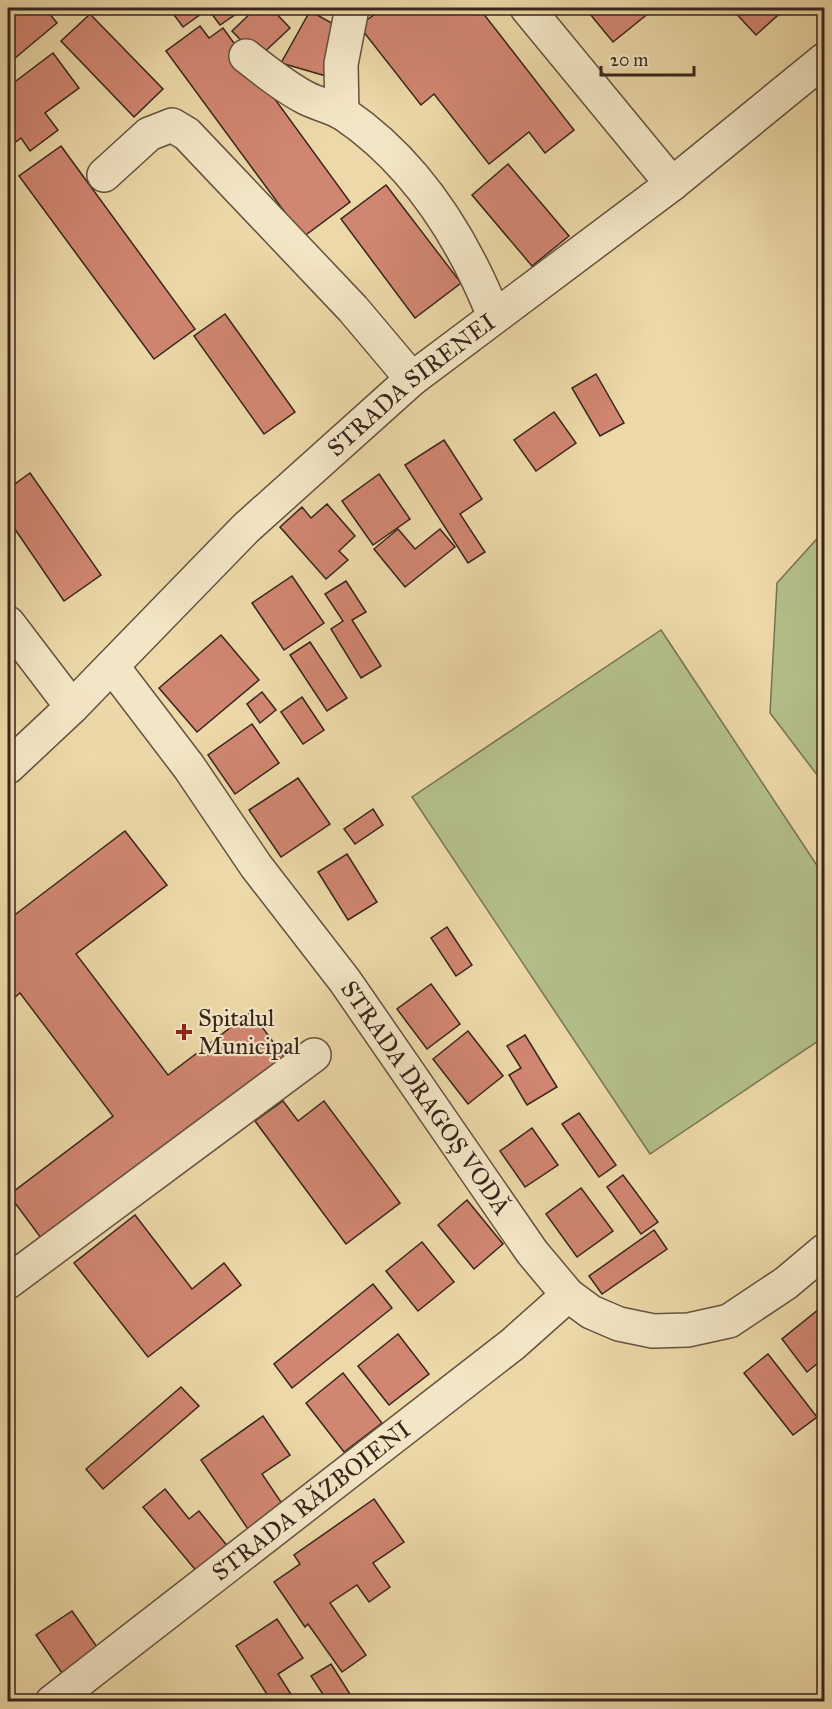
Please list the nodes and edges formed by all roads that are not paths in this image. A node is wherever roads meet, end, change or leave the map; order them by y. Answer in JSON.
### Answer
{"nodes":[{"id":1,"x":352,"y":8,"type":"edge"},
{"id":2,"x":527,"y":8,"type":"edge"},
{"id":3,"x":246,"y":56,"type":"dead end"},
{"id":4,"x":825,"y":60,"type":"edge"},
{"id":5,"x":342,"y":113,"type":"junction"},
{"id":6,"x":104,"y":175,"type":"dead end"},
{"id":7,"x":672,"y":184,"type":"junction"},
{"id":8,"x":494,"y":316,"type":"junction"},
{"id":9,"x":412,"y":379,"type":"junction"},
{"id":10,"x":8,"y":623,"type":"edge"},
{"id":11,"x":112,"y":666,"type":"junction"},
{"id":12,"x":72,"y":707,"type":"junction"},
{"id":13,"x":8,"y":767,"type":"edge"},
{"id":14,"x":314,"y":1055,"type":"dead end"},
{"id":15,"x":825,"y":1251,"type":"edge"},
{"id":16,"x":8,"y":1282,"type":"edge"},
{"id":17,"x":568,"y":1296,"type":"junction"},
{"id":18,"x":52,"y":1701,"type":"edge"}],
"edges":[{"from":1,"to":5,"type":"street"},
{"from":2,"to":7,"type":"street"},
{"from":3,"to":5,"type":"street"},
{"from":4,"to":7,"type":"street","name":"STRADA SIRENEI"},
{"from":5,"to":8,"type":"street"},
{"from":6,"to":9,"type":"street"},
{"from":7,"to":8,"type":"street","name":"STRADA SIRENEI"},
{"from":8,"to":9,"type":"street","name":"STRADA SIRENEI"},
{"from":9,"to":11,"type":"street","name":"STRADA SIRENEI"},
{"from":10,"to":12,"type":"street"},
{"from":11,"to":12,"type":"street","name":"STRADA SIRENEI"},
{"from":11,"to":17,"type":"street","name":"STRADA DRAGOȘ VODĂ"},
{"from":12,"to":13,"type":"street","name":"STRADA SIRENEI"},
{"from":14,"to":16,"type":"street"},
{"from":15,"to":17,"type":"street","name":"STRADA DRAGOȘ VODĂ"},
{"from":17,"to":18,"type":"street","name":"STRADA RĂZBOIENI"}]}
